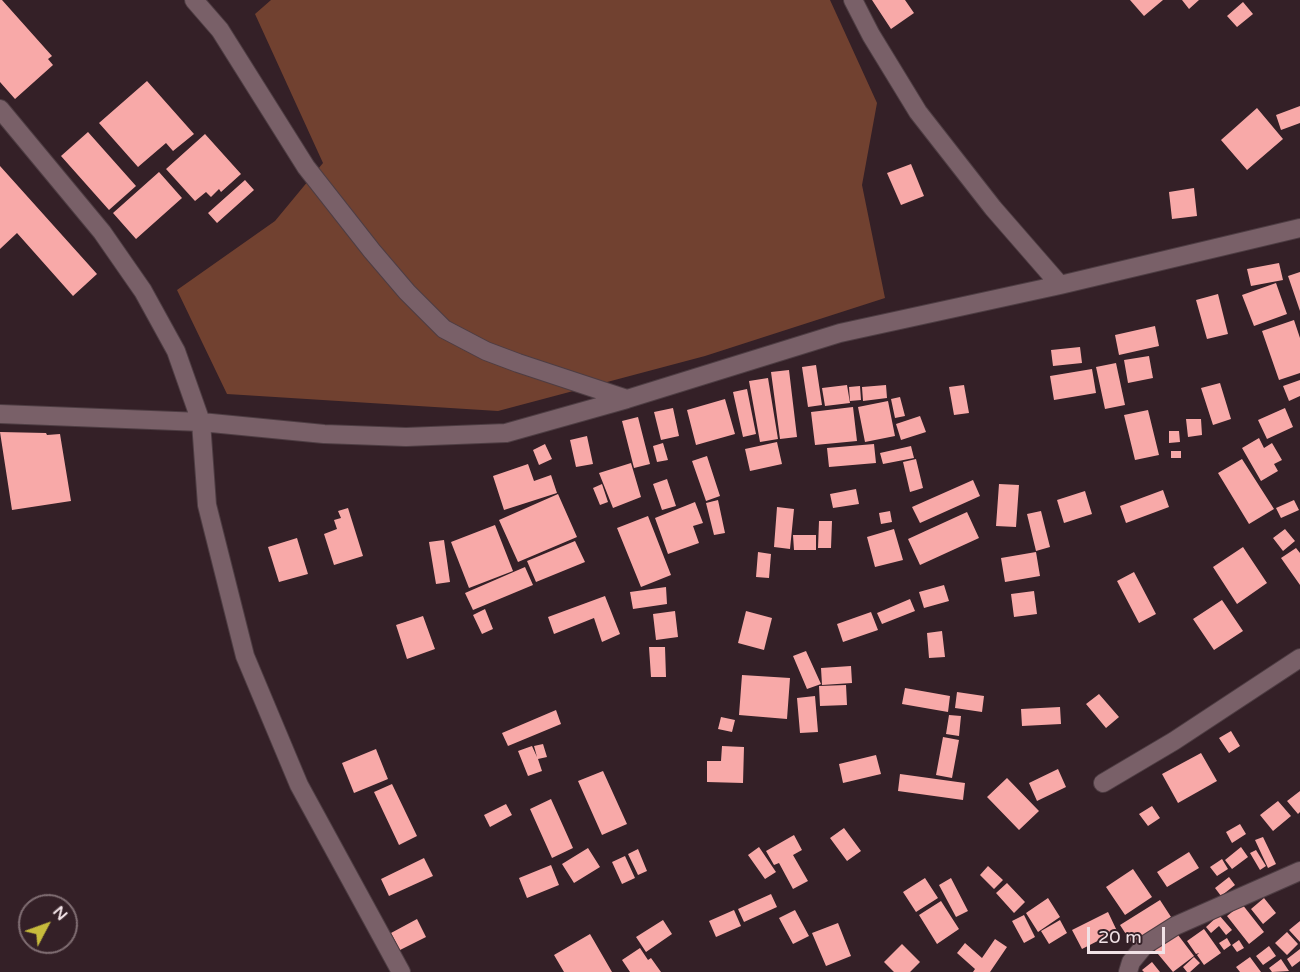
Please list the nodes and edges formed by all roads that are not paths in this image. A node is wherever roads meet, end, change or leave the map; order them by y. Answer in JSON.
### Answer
{"nodes":[{"id":1,"x":194,"y":0,"type":"edge"},
{"id":2,"x":853,"y":0,"type":"edge"},
{"id":3,"x":0,"y":109,"type":"edge"},
{"id":4,"x":1300,"y":228,"type":"edge"},
{"id":5,"x":1059,"y":285,"type":"junction"},
{"id":6,"x":627,"y":399,"type":"junction"},
{"id":7,"x":0,"y":414,"type":"edge"},
{"id":8,"x":201,"y":422,"type":"junction"},
{"id":9,"x":1300,"y":658,"type":"edge"},
{"id":10,"x":1104,"y":783,"type":"dead end"},
{"id":11,"x":1300,"y":870,"type":"edge"},
{"id":12,"x":401,"y":972,"type":"edge"},
{"id":13,"x":1128,"y":972,"type":"edge"}],
"edges":[{"from":1,"to":6,"type":"street"},
{"from":2,"to":5,"type":"street"},
{"from":3,"to":8,"type":"street"},
{"from":4,"to":5,"type":"street"},
{"from":5,"to":6,"type":"street"},
{"from":6,"to":8,"type":"street"},
{"from":7,"to":8,"type":"street"},
{"from":8,"to":12,"type":"street"},
{"from":9,"to":10,"type":"street"},
{"from":11,"to":13,"type":"street"}]}
